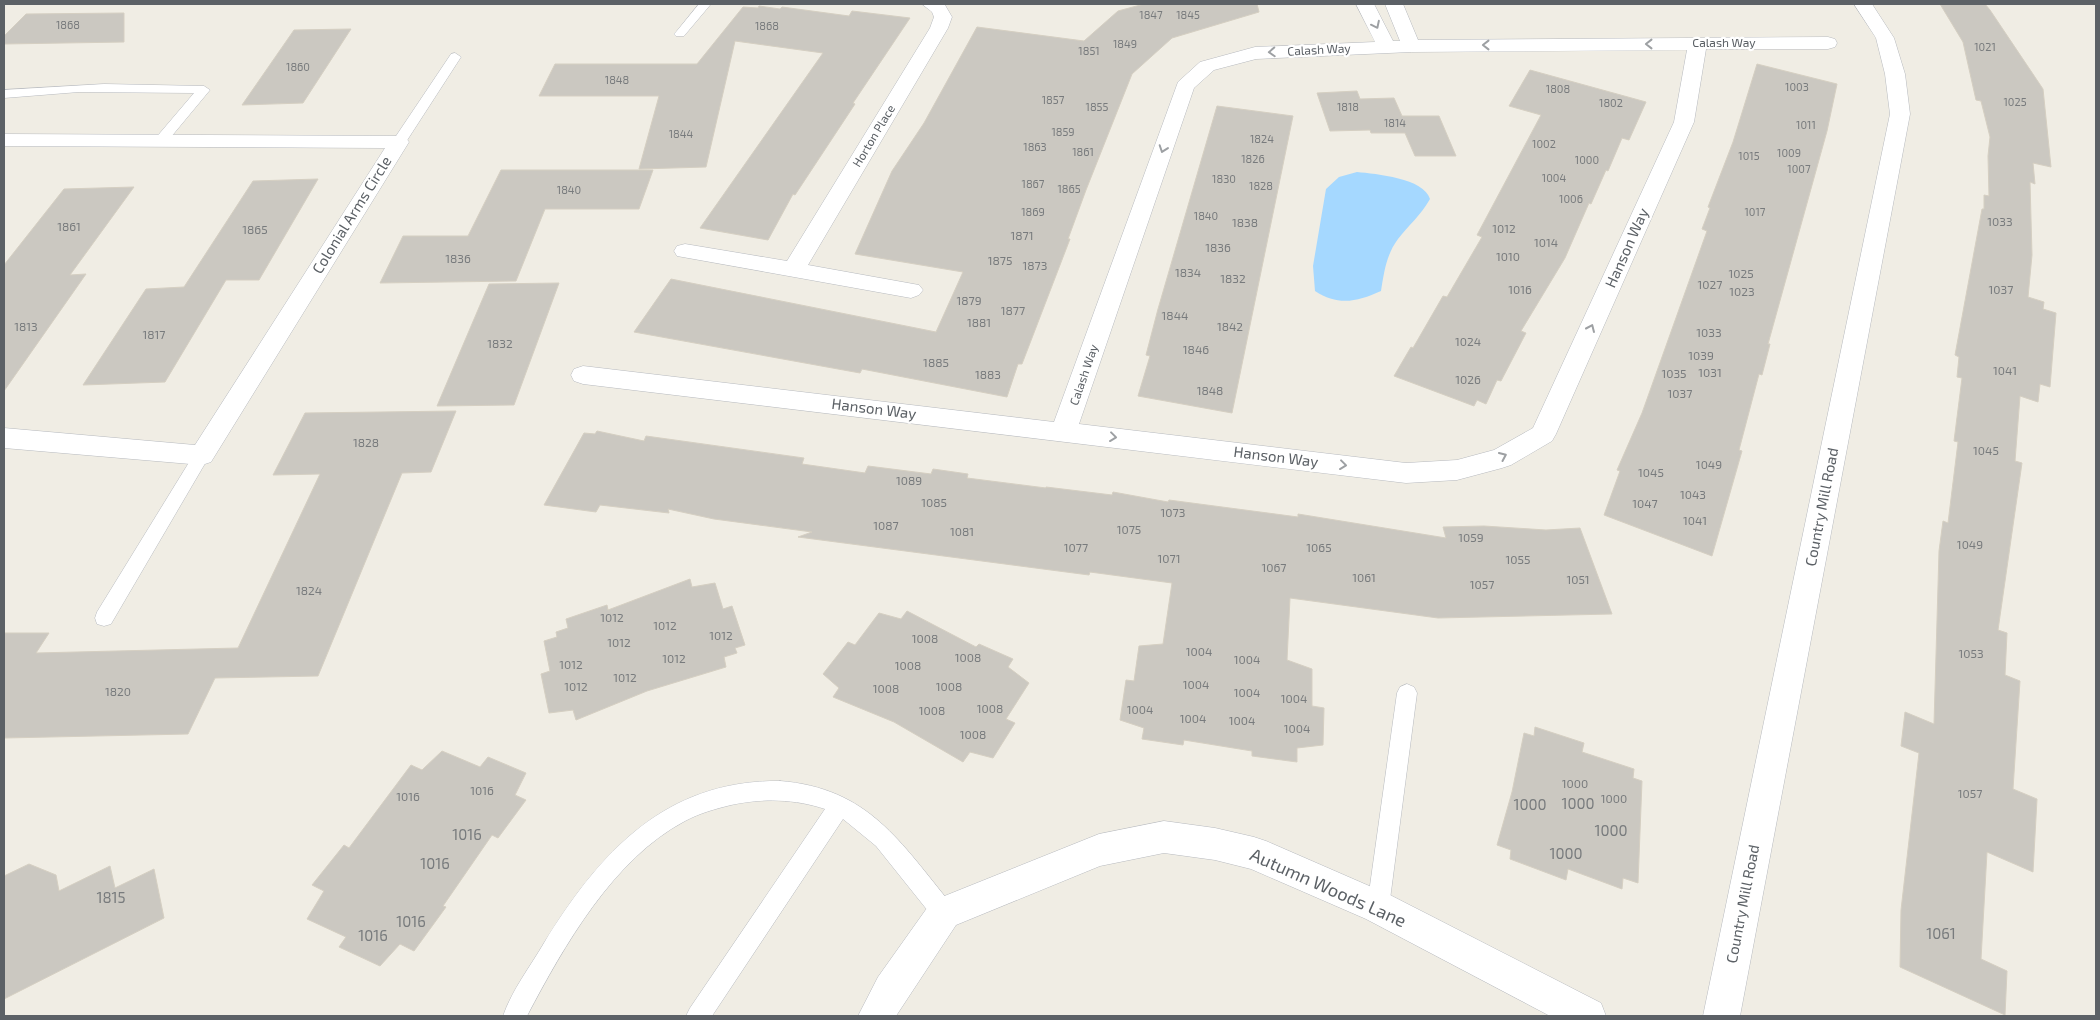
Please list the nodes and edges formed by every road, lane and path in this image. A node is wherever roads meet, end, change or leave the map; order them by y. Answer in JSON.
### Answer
{"nodes":[{"id":1,"x":705,"y":4,"type":"edge"},
{"id":2,"x":931,"y":4,"type":"edge"},
{"id":3,"x":1365,"y":4,"type":"edge"},
{"id":4,"x":1394,"y":4,"type":"edge"},
{"id":5,"x":1863,"y":4,"type":"edge"},
{"id":6,"x":680,"y":34,"type":"dead end"},
{"id":7,"x":1828,"y":43,"type":"dead end"},
{"id":8,"x":1698,"y":44,"type":"junction"},
{"id":9,"x":1411,"y":46,"type":"junction"},
{"id":10,"x":1387,"y":47,"type":"junction"},
{"id":11,"x":455,"y":57,"type":"dead end"},
{"id":12,"x":4,"y":94,"type":"edge"},
{"id":13,"x":4,"y":140,"type":"edge"},
{"id":14,"x":161,"y":140,"type":"junction"},
{"id":15,"x":399,"y":142,"type":"junction"},
{"id":16,"x":685,"y":251,"type":"dead end"},
{"id":17,"x":793,"y":270,"type":"junction"},
{"id":18,"x":911,"y":290,"type":"dead end"},
{"id":19,"x":582,"y":375,"type":"dead end"},
{"id":20,"x":1064,"y":431,"type":"junction"},
{"id":21,"x":4,"y":438,"type":"edge"},
{"id":22,"x":202,"y":455,"type":"junction"},
{"id":23,"x":104,"y":618,"type":"dead end"},
{"id":24,"x":1407,"y":693,"type":"dead end"},
{"id":25,"x":840,"y":806,"type":"junction"},
{"id":26,"x":1378,"y":907,"type":"junction"},
{"id":27,"x":944,"y":913,"type":"junction"},
{"id":28,"x":515,"y":1016,"type":"edge"},
{"id":29,"x":698,"y":1016,"type":"edge"},
{"id":30,"x":876,"y":1016,"type":"edge"},
{"id":31,"x":1588,"y":1016,"type":"edge"},
{"id":32,"x":1721,"y":1016,"type":"edge"}],
"edges":[{"from":1,"to":6,"type":"lane"},
{"from":2,"to":17,"type":"street","name":"Horton Place"},
{"from":3,"to":10,"type":"street","one_way":true},
{"from":4,"to":9,"type":"street"},
{"from":5,"to":32,"type":"street","name":"Country Mill Road"},
{"from":7,"to":8,"type":"street","name":"Calash Way"},
{"from":8,"to":9,"type":"street","name":"Calash Way","one_way":true},
{"from":20,"to":8,"type":"street","name":"Hanson Way","one_way":true},
{"from":9,"to":10,"type":"street","name":"Calash Way"},
{"from":10,"to":20,"type":"street","name":"Calash Way","one_way":true},
{"from":11,"to":15,"type":"lane"},
{"from":12,"to":14,"type":"lane"},
{"from":13,"to":14,"type":"street","name":"Colonial Arms Circle"},
{"from":14,"to":15,"type":"street","name":"Colonial Arms Circle"},
{"from":15,"to":22,"type":"street","name":"Colonial Arms Circle"},
{"from":16,"to":17,"type":"street"},
{"from":17,"to":18,"type":"street"},
{"from":19,"to":20,"type":"street","name":"Hanson Way"},
{"from":21,"to":22,"type":"street"},
{"from":22,"to":23,"type":"lane"},
{"from":24,"to":26,"type":"lane"},
{"from":25,"to":27,"type":"lane"},
{"from":25,"to":28,"type":"lane"},
{"from":25,"to":29,"type":"lane"},
{"from":26,"to":27,"type":"street","name":"Autumn Woods Lane"},
{"from":26,"to":31,"type":"street","name":"Autumn Woods Lane"},
{"from":27,"to":30,"type":"street"}]}
